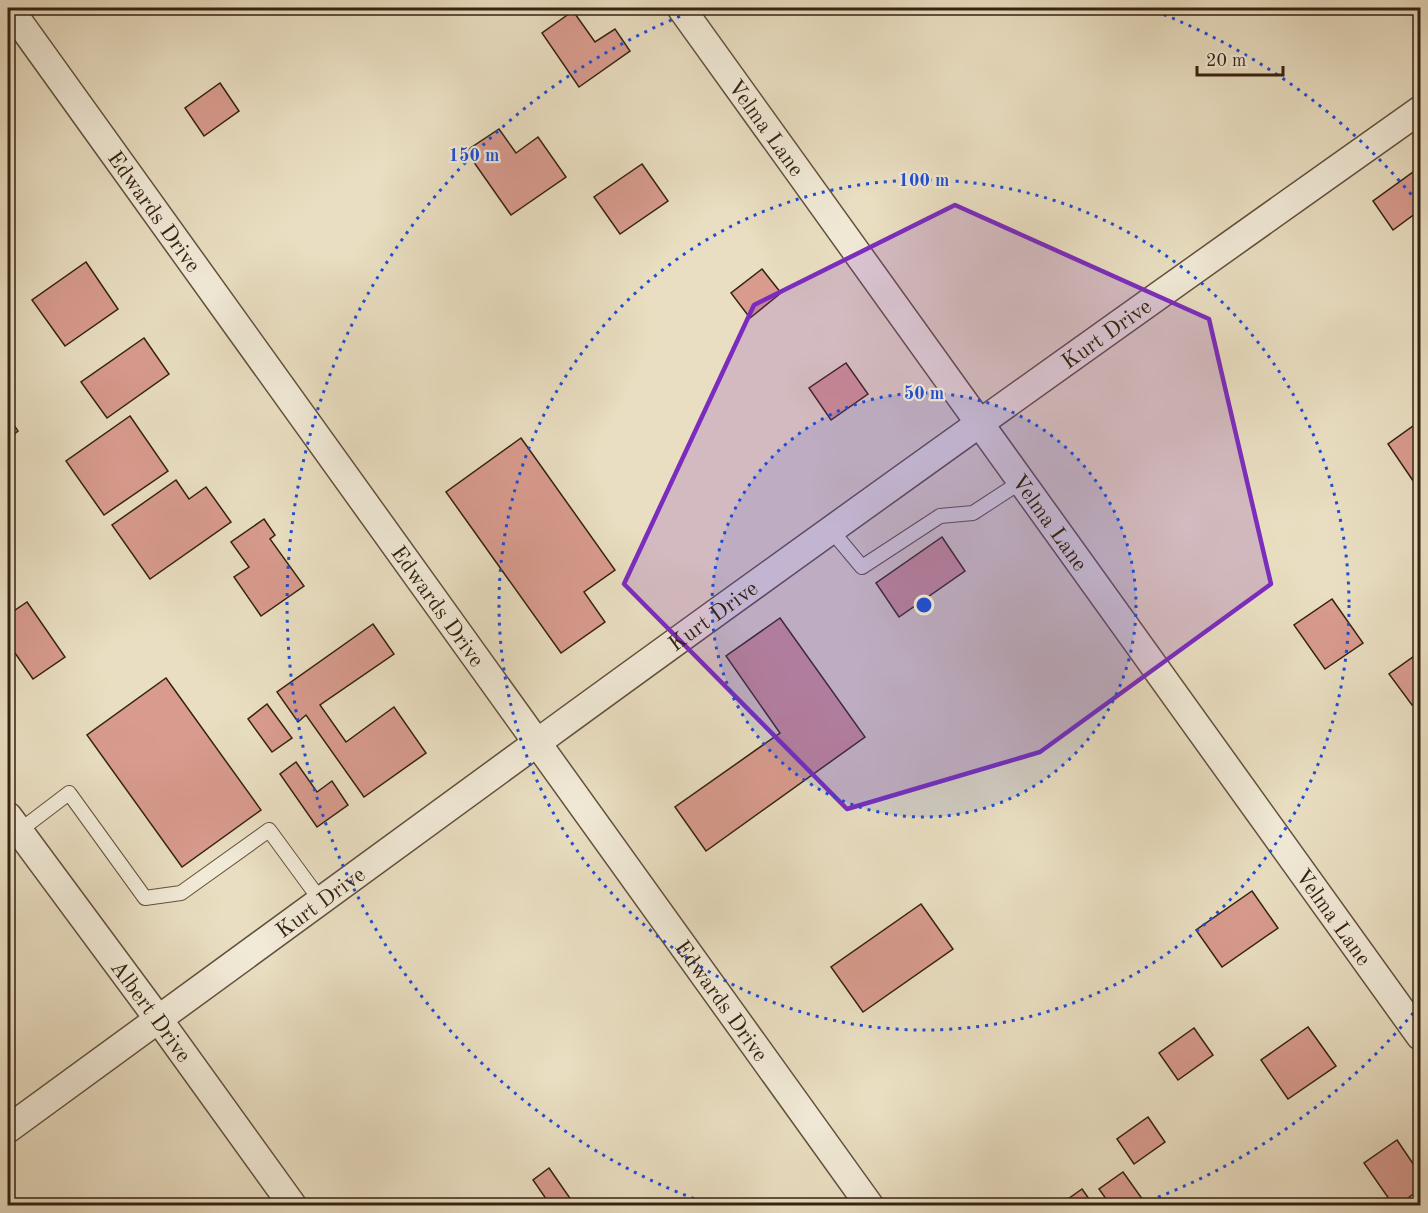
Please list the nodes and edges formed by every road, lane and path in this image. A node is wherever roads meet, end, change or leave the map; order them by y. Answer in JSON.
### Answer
{"nodes":[{"id":1,"x":9,"y":8,"type":"edge"},
{"id":2,"x":681,"y":8,"type":"edge"},
{"id":3,"x":1420,"y":110,"type":"edge"},
{"id":4,"x":980,"y":423,"type":"junction"},
{"id":5,"x":1022,"y":481,"type":"junction"},
{"id":6,"x":831,"y":530,"type":"junction"},
{"id":7,"x":538,"y":742,"type":"junction"},
{"id":8,"x":13,"y":823,"type":"edge"},
{"id":9,"x":321,"y":901,"type":"junction"},
{"id":10,"x":159,"y":1020,"type":"junction"},
{"id":11,"x":1420,"y":1036,"type":"edge"},
{"id":12,"x":8,"y":1129,"type":"edge"},
{"id":13,"x":293,"y":1206,"type":"edge"},
{"id":14,"x":870,"y":1206,"type":"edge"}],
"edges":[{"from":1,"to":7,"type":"street","name":"Edwards Drive"},
{"from":2,"to":4,"type":"street","name":"Velma Lane"},
{"from":3,"to":4,"type":"street","name":"Kurt Drive"},
{"from":4,"to":5,"type":"street","name":"Velma Lane"},
{"from":4,"to":6,"type":"street","name":"Kurt Drive"},
{"from":5,"to":6,"type":"lane"},
{"from":5,"to":11,"type":"street","name":"Velma Lane"},
{"from":6,"to":7,"type":"street","name":"Kurt Drive"},
{"from":7,"to":9,"type":"street","name":"Kurt Drive"},
{"from":7,"to":14,"type":"street","name":"Edwards Drive"},
{"from":8,"to":9,"type":"lane"},
{"from":8,"to":10,"type":"street","name":"Albert Drive"},
{"from":9,"to":10,"type":"street","name":"Kurt Drive"},
{"from":10,"to":12,"type":"street","name":"Kurt Drive"},
{"from":10,"to":13,"type":"street","name":"Albert Drive"}]}
